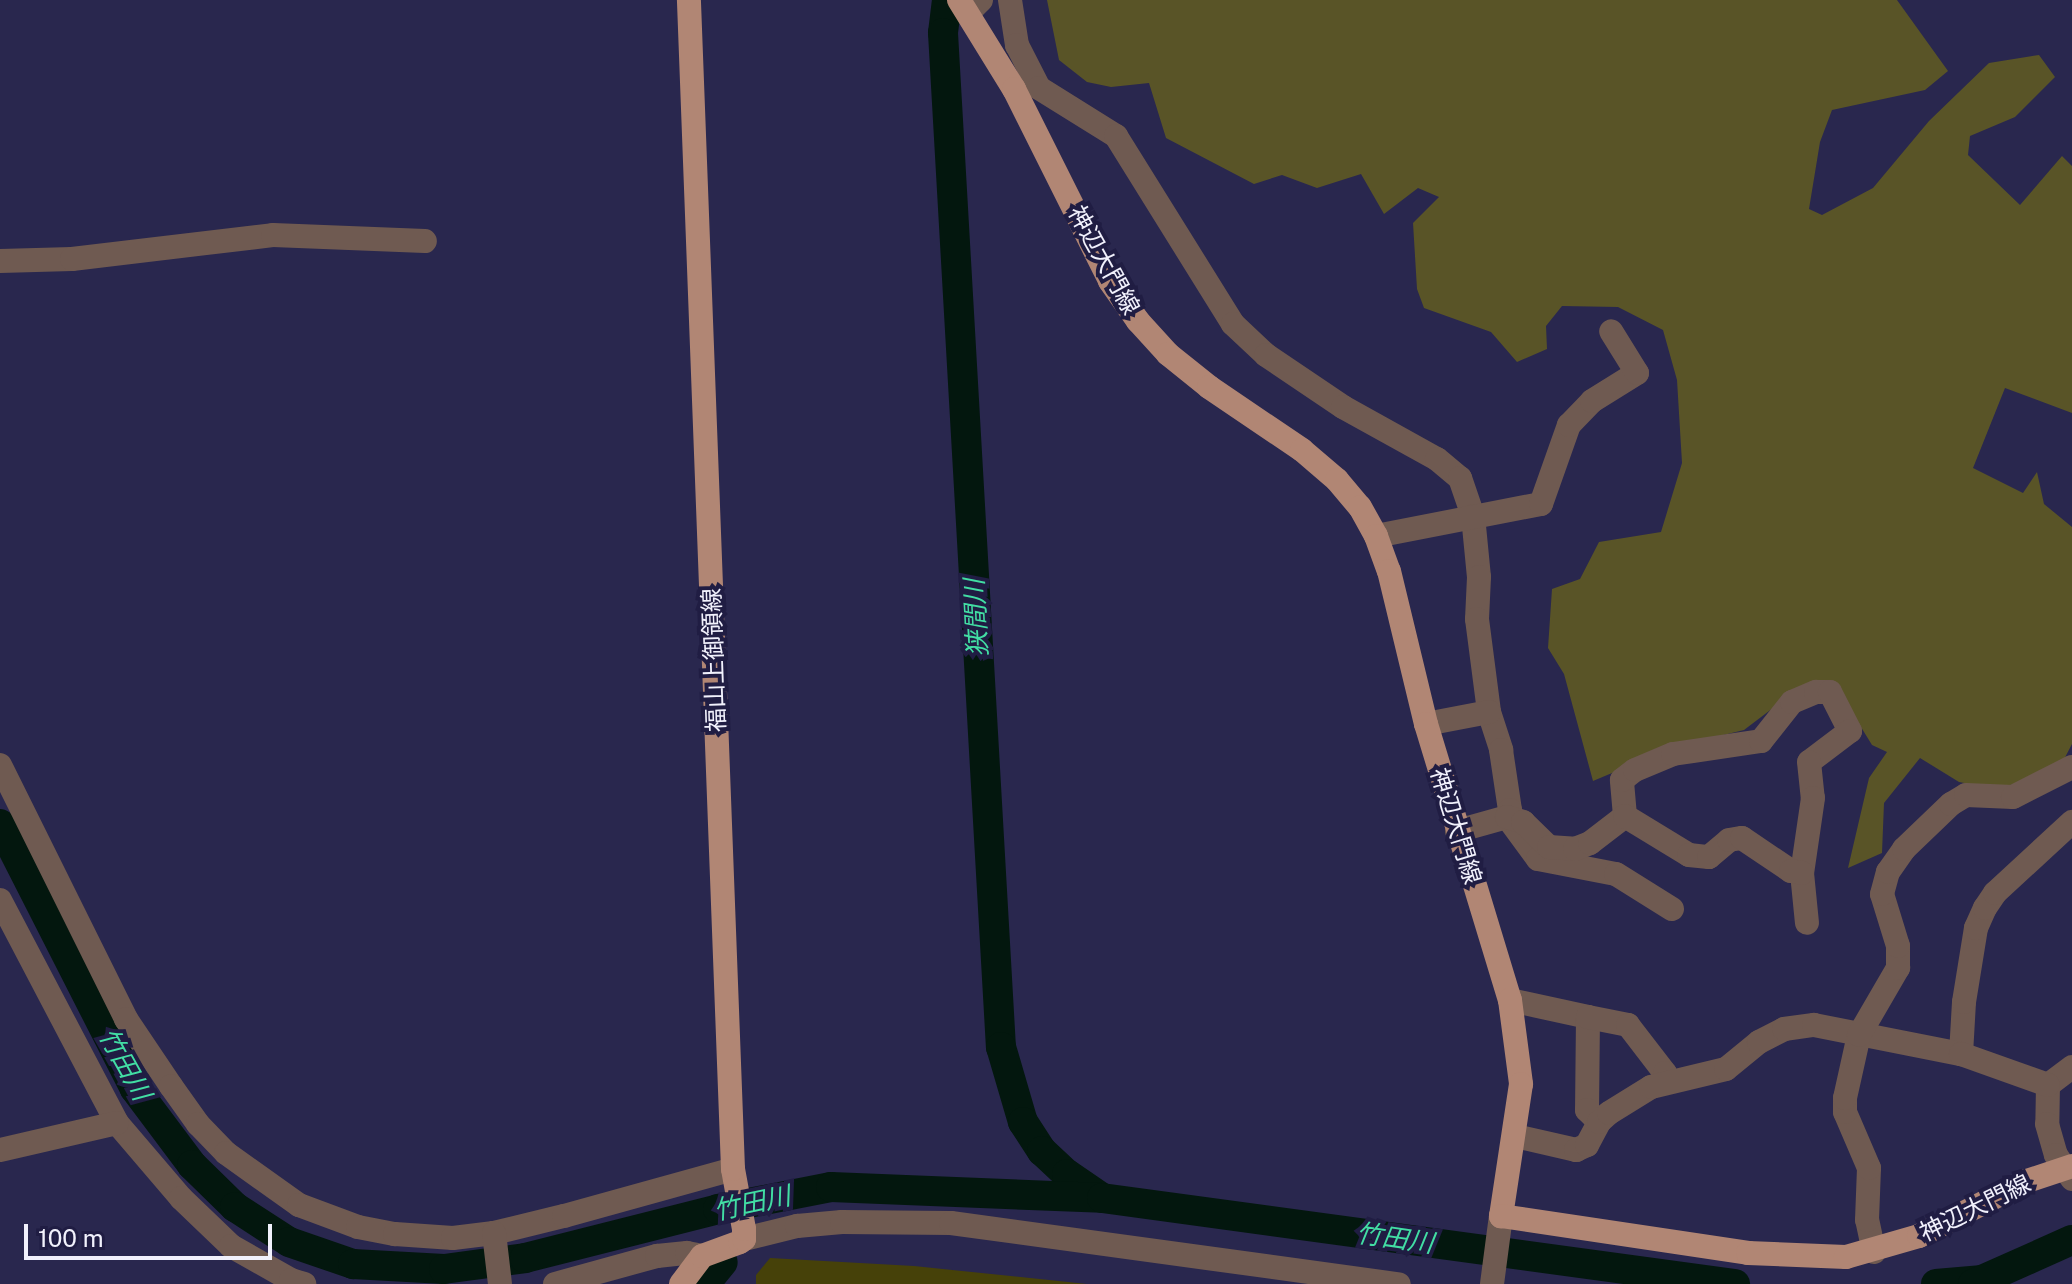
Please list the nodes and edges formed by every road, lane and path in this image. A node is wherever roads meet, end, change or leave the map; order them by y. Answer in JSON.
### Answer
{"nodes":[{"id":1,"x":689,"y":0,"type":"edge"},
{"id":2,"x":1010,"y":0,"type":"edge"},
{"id":3,"x":968,"y":4,"type":"edge"},
{"id":4,"x":425,"y":241,"type":"dead end"},
{"id":5,"x":0,"y":261,"type":"edge"},
{"id":6,"x":1611,"y":331,"type":"dead end"},
{"id":7,"x":1473,"y":516,"type":"junction"},
{"id":8,"x":1376,"y":536,"type":"junction"},
{"id":9,"x":1489,"y":712,"type":"junction"},
{"id":10,"x":1426,"y":724,"type":"junction"},
{"id":11,"x":0,"y":765,"type":"edge"},
{"id":12,"x":2072,"y":767,"type":"edge"},
{"id":13,"x":1625,"y":816,"type":"junction"},
{"id":14,"x":1507,"y":817,"type":"junction"},
{"id":15,"x":2072,"y":822,"type":"edge"},
{"id":16,"x":1457,"y":831,"type":"junction"},
{"id":17,"x":1802,"y":873,"type":"junction"},
{"id":18,"x":0,"y":900,"type":"edge"},
{"id":19,"x":1672,"y":909,"type":"dead end"},
{"id":20,"x":1807,"y":923,"type":"dead end"},
{"id":21,"x":1510,"y":1000,"type":"junction"},
{"id":22,"x":1588,"y":1017,"type":"junction"},
{"id":23,"x":1859,"y":1035,"type":"junction"},
{"id":24,"x":1961,"y":1054,"type":"junction"},
{"id":25,"x":2072,"y":1067,"type":"edge"},
{"id":26,"x":1666,"y":1082,"type":"junction"},
{"id":27,"x":2048,"y":1085,"type":"junction"},
{"id":28,"x":1599,"y":1122,"type":"junction"},
{"id":29,"x":117,"y":1123,"type":"junction"},
{"id":30,"x":1515,"y":1136,"type":"junction"},
{"id":31,"x":0,"y":1150,"type":"edge"},
{"id":32,"x":2070,"y":1172,"type":"edge"},
{"id":33,"x":734,"y":1173,"type":"junction"},
{"id":34,"x":1501,"y":1220,"type":"junction"},
{"id":35,"x":744,"y":1234,"type":"junction"},
{"id":36,"x":494,"y":1236,"type":"junction"},
{"id":37,"x":1874,"y":1252,"type":"junction"},
{"id":38,"x":702,"y":1256,"type":"junction"},
{"id":39,"x":304,"y":1284,"type":"edge"},
{"id":40,"x":500,"y":1284,"type":"edge"},
{"id":41,"x":555,"y":1284,"type":"edge"},
{"id":42,"x":681,"y":1284,"type":"edge"},
{"id":43,"x":1399,"y":1284,"type":"edge"},
{"id":44,"x":1492,"y":1284,"type":"edge"}],
"edges":[{"from":1,"to":33,"type":"main road","name":"福山上御領線"},
{"from":2,"to":7,"type":"street"},
{"from":3,"to":8,"type":"main road","name":"神辺大門線"},
{"from":4,"to":5,"type":"street"},
{"from":6,"to":7,"type":"street"},
{"from":7,"to":8,"type":"street"},
{"from":7,"to":9,"type":"street"},
{"from":8,"to":10,"type":"main road","name":"神辺大門線"},
{"from":9,"to":10,"type":"street"},
{"from":9,"to":14,"type":"street"},
{"from":10,"to":16,"type":"main road","name":"神辺大門線"},
{"from":11,"to":36,"type":"street"},
{"from":12,"to":23,"type":"street"},
{"from":13,"to":14,"type":"street"},
{"from":13,"to":17,"type":"street"},
{"from":13,"to":17,"type":"street"},
{"from":14,"to":16,"type":"street"},
{"from":14,"to":19,"type":"street"},
{"from":15,"to":24,"type":"street"},
{"from":16,"to":21,"type":"main road","name":"神辺大門線"},
{"from":17,"to":20,"type":"street"},
{"from":18,"to":29,"type":"street"},
{"from":21,"to":22,"type":"street"},
{"from":21,"to":30,"type":"main road","name":"神辺大門線"},
{"from":22,"to":26,"type":"street"},
{"from":22,"to":28,"type":"street"},
{"from":23,"to":24,"type":"street"},
{"from":23,"to":26,"type":"street"},
{"from":23,"to":37,"type":"street"},
{"from":24,"to":27,"type":"street"},
{"from":25,"to":27,"type":"street"},
{"from":26,"to":28,"type":"street"},
{"from":27,"to":32,"type":"street"},
{"from":28,"to":30,"type":"street"},
{"from":29,"to":31,"type":"street"},
{"from":29,"to":39,"type":"street"},
{"from":30,"to":34,"type":"main road","name":"神辺大門線"},
{"from":32,"to":37,"type":"main road","name":"神辺大門線"},
{"from":33,"to":35,"type":"main road","name":"福山上御領線"},
{"from":33,"to":36,"type":"street"},
{"from":34,"to":37,"type":"main road","name":"神辺大門線"},
{"from":34,"to":44,"type":"street"},
{"from":35,"to":38,"type":"main road"},
{"from":35,"to":43,"type":"street"},
{"from":36,"to":40,"type":"street"},
{"from":38,"to":41,"type":"street"},
{"from":38,"to":42,"type":"main road"}]}
